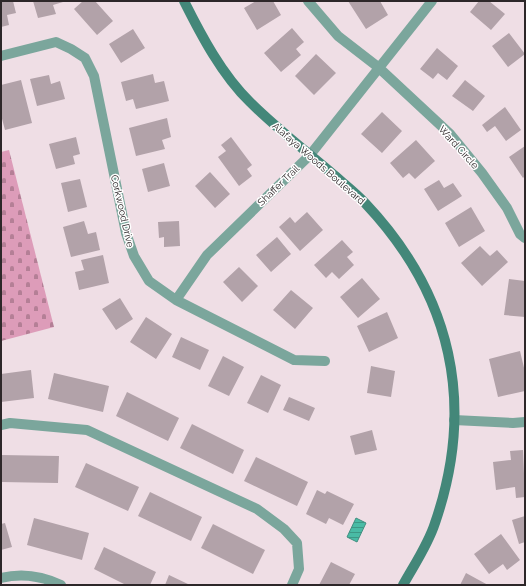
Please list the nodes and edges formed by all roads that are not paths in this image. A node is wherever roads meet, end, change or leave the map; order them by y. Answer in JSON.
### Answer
{"nodes":[{"id":1,"x":184,"y":1,"type":"edge"},
{"id":2,"x":308,"y":1,"type":"edge"},
{"id":3,"x":432,"y":1,"type":"edge"},
{"id":4,"x":1,"y":56,"type":"edge"},
{"id":5,"x":378,"y":68,"type":"junction"},
{"id":6,"x":310,"y":155,"type":"junction"},
{"id":7,"x":525,"y":238,"type":"edge"},
{"id":8,"x":176,"y":300,"type":"junction"},
{"id":9,"x":325,"y":361,"type":"dead end"},
{"id":10,"x":454,"y":420,"type":"junction"},
{"id":11,"x":525,"y":422,"type":"edge"},
{"id":12,"x":1,"y":425,"type":"edge"},
{"id":13,"x":1,"y":578,"type":"edge"},
{"id":14,"x":61,"y":585,"type":"edge"},
{"id":15,"x":292,"y":585,"type":"edge"},
{"id":16,"x":403,"y":585,"type":"edge"}],
"edges":[{"from":1,"to":6,"type":"street","name":"Alafaya Woods Boulevard"},
{"from":2,"to":5,"type":"street"},
{"from":3,"to":5,"type":"street","name":"Shaffer Trail"},
{"from":4,"to":8,"type":"street","name":"Corkwood Drive"},
{"from":5,"to":6,"type":"street","name":"Shaffer Trail"},
{"from":5,"to":7,"type":"street","name":"Ward Circle"},
{"from":6,"to":8,"type":"street","name":"Shaffer Trail"},
{"from":6,"to":10,"type":"street","name":"Alafaya Woods Boulevard"},
{"from":8,"to":9,"type":"street","name":"Corkwood Drive"},
{"from":10,"to":11,"type":"street"},
{"from":10,"to":16,"type":"street","name":"Alafaya Woods Boulevard"},
{"from":12,"to":15,"type":"street"},
{"from":13,"to":14,"type":"street"}]}
